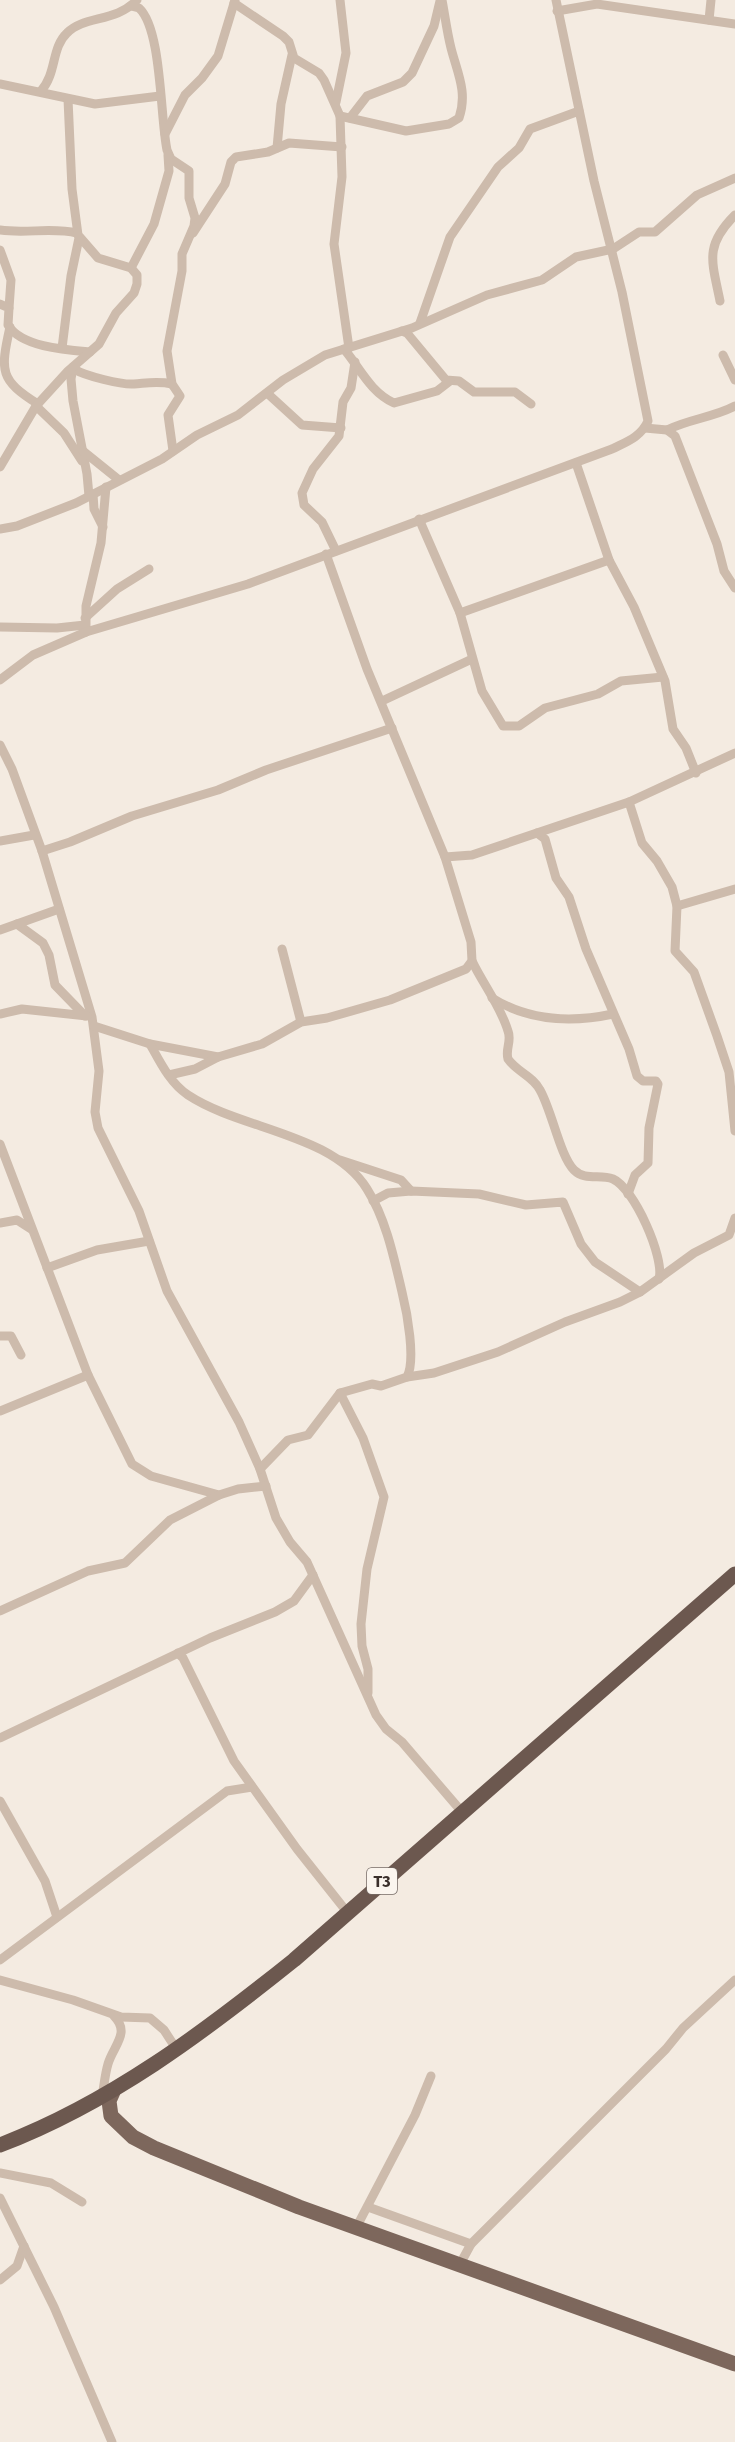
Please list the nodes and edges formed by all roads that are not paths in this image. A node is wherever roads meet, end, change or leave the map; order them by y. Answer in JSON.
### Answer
{"nodes":[{"id":1,"x":340,"y":0,"type":"edge"},
{"id":2,"x":441,"y":0,"type":"edge"},
{"id":3,"x":556,"y":0,"type":"edge"},
{"id":4,"x":711,"y":0,"type":"edge"},
{"id":5,"x":234,"y":1,"type":"edge"},
{"id":6,"x":594,"y":2,"type":"edge"},
{"id":7,"x":134,"y":3,"type":"edge"},
{"id":8,"x":557,"y":11,"type":"junction"},
{"id":9,"x":709,"y":20,"type":"junction"},
{"id":10,"x":735,"y":24,"type":"edge"},
{"id":11,"x":292,"y":55,"type":"junction"},
{"id":12,"x":0,"y":84,"type":"edge"},
{"id":13,"x":41,"y":91,"type":"junction"},
{"id":14,"x":160,"y":96,"type":"junction"},
{"id":15,"x":68,"y":99,"type":"junction"},
{"id":16,"x":336,"y":102,"type":"junction"},
{"id":17,"x":579,"y":111,"type":"junction"},
{"id":18,"x":340,"y":116,"type":"junction"},
{"id":19,"x":350,"y":118,"type":"junction"},
{"id":20,"x":165,"y":135,"type":"junction"},
{"id":21,"x":342,"y":147,"type":"junction"},
{"id":22,"x":277,"y":148,"type":"junction"},
{"id":23,"x":168,"y":154,"type":"junction"},
{"id":24,"x":735,"y":178,"type":"edge"},
{"id":25,"x":735,"y":215,"type":"edge"},
{"id":26,"x":0,"y":230,"type":"edge"},
{"id":27,"x":191,"y":234,"type":"junction"},
{"id":28,"x":78,"y":235,"type":"junction"},
{"id":29,"x":613,"y":249,"type":"junction"},
{"id":30,"x":0,"y":250,"type":"edge"},
{"id":31,"x":131,"y":268,"type":"junction"},
{"id":32,"x":720,"y":301,"type":"dead end"},
{"id":33,"x":5,"y":306,"type":"edge"},
{"id":34,"x":420,"y":323,"type":"junction"},
{"id":35,"x":10,"y":327,"type":"junction"},
{"id":36,"x":402,"y":331,"type":"junction"},
{"id":37,"x":62,"y":348,"type":"junction"},
{"id":38,"x":346,"y":348,"type":"junction"},
{"id":39,"x":90,"y":352,"type":"junction"},
{"id":40,"x":723,"y":355,"type":"dead end"},
{"id":41,"x":355,"y":362,"type":"junction"},
{"id":42,"x":74,"y":368,"type":"junction"},
{"id":43,"x":735,"y":380,"type":"edge"},
{"id":44,"x":450,"y":381,"type":"junction"},
{"id":45,"x":172,"y":384,"type":"junction"},
{"id":46,"x":267,"y":393,"type":"junction"},
{"id":47,"x":531,"y":404,"type":"dead end"},
{"id":48,"x":37,"y":405,"type":"junction"},
{"id":49,"x":735,"y":406,"type":"edge"},
{"id":50,"x":340,"y":428,"type":"junction"},
{"id":51,"x":645,"y":428,"type":"junction"},
{"id":52,"x":667,"y":430,"type":"junction"},
{"id":53,"x":83,"y":451,"type":"junction"},
{"id":54,"x":173,"y":451,"type":"junction"},
{"id":55,"x":576,"y":463,"type":"junction"},
{"id":56,"x":0,"y":467,"type":"edge"},
{"id":57,"x":86,"y":468,"type":"junction"},
{"id":58,"x":119,"y":480,"type":"junction"},
{"id":59,"x":106,"y":487,"type":"junction"},
{"id":60,"x":91,"y":495,"type":"junction"},
{"id":61,"x":419,"y":519,"type":"junction"},
{"id":62,"x":103,"y":527,"type":"junction"},
{"id":63,"x":0,"y":529,"type":"edge"},
{"id":64,"x":331,"y":552,"type":"junction"},
{"id":65,"x":609,"y":560,"type":"junction"},
{"id":66,"x":149,"y":569,"type":"dead end"},
{"id":67,"x":735,"y":588,"type":"edge"},
{"id":68,"x":460,"y":613,"type":"junction"},
{"id":69,"x":85,"y":625,"type":"junction"},
{"id":70,"x":0,"y":627,"type":"edge"},
{"id":71,"x":472,"y":659,"type":"junction"},
{"id":72,"x":663,"y":677,"type":"junction"},
{"id":73,"x":0,"y":680,"type":"edge"},
{"id":74,"x":382,"y":701,"type":"junction"},
{"id":75,"x":392,"y":728,"type":"junction"},
{"id":76,"x":0,"y":747,"type":"edge"},
{"id":77,"x":735,"y":753,"type":"edge"},
{"id":78,"x":696,"y":773,"type":"junction"},
{"id":79,"x":629,"y":802,"type":"junction"},
{"id":80,"x":537,"y":833,"type":"junction"},
{"id":81,"x":34,"y":835,"type":"junction"},
{"id":82,"x":0,"y":842,"type":"edge"},
{"id":83,"x":42,"y":851,"type":"junction"},
{"id":84,"x":445,"y":857,"type":"junction"},
{"id":85,"x":735,"y":889,"type":"edge"},
{"id":86,"x":677,"y":906,"type":"junction"},
{"id":87,"x":59,"y":909,"type":"junction"},
{"id":88,"x":17,"y":924,"type":"junction"},
{"id":89,"x":0,"y":930,"type":"edge"},
{"id":90,"x":282,"y":949,"type":"dead end"},
{"id":91,"x":472,"y":962,"type":"junction"},
{"id":92,"x":492,"y":998,"type":"junction"},
{"id":93,"x":0,"y":1014,"type":"edge"},
{"id":94,"x":613,"y":1014,"type":"junction"},
{"id":95,"x":90,"y":1019,"type":"junction"},
{"id":96,"x":301,"y":1022,"type":"junction"},
{"id":97,"x":150,"y":1044,"type":"junction"},
{"id":98,"x":218,"y":1057,"type":"junction"},
{"id":99,"x":169,"y":1075,"type":"junction"},
{"id":100,"x":735,"y":1131,"type":"edge"},
{"id":101,"x":0,"y":1144,"type":"edge"},
{"id":102,"x":339,"y":1160,"type":"junction"},
{"id":103,"x":411,"y":1191,"type":"junction"},
{"id":104,"x":628,"y":1194,"type":"junction"},
{"id":105,"x":373,"y":1201,"type":"junction"},
{"id":106,"x":735,"y":1218,"type":"edge"},
{"id":107,"x":0,"y":1223,"type":"edge"},
{"id":108,"x":33,"y":1231,"type":"junction"},
{"id":109,"x":149,"y":1241,"type":"junction"},
{"id":110,"x":47,"y":1268,"type":"junction"},
{"id":111,"x":659,"y":1279,"type":"junction"},
{"id":112,"x":640,"y":1292,"type":"junction"},
{"id":113,"x":0,"y":1336,"type":"edge"},
{"id":114,"x":21,"y":1355,"type":"dead end"},
{"id":115,"x":88,"y":1375,"type":"junction"},
{"id":116,"x":407,"y":1377,"type":"junction"},
{"id":117,"x":340,"y":1393,"type":"junction"},
{"id":118,"x":0,"y":1411,"type":"edge"},
{"id":119,"x":260,"y":1468,"type":"junction"},
{"id":120,"x":266,"y":1486,"type":"junction"},
{"id":121,"x":219,"y":1495,"type":"junction"},
{"id":122,"x":735,"y":1574,"type":"edge"},
{"id":123,"x":313,"y":1575,"type":"junction"},
{"id":124,"x":0,"y":1611,"type":"edge"},
{"id":125,"x":178,"y":1653,"type":"junction"},
{"id":126,"x":368,"y":1696,"type":"junction"},
{"id":127,"x":0,"y":1738,"type":"edge"},
{"id":128,"x":252,"y":1787,"type":"junction"},
{"id":129,"x":0,"y":1802,"type":"edge"},
{"id":130,"x":462,"y":1812,"type":"junction"},
{"id":131,"x":347,"y":1912,"type":"junction"},
{"id":132,"x":57,"y":1917,"type":"junction"},
{"id":133,"x":0,"y":1960,"type":"edge"},
{"id":134,"x":0,"y":1980,"type":"edge"},
{"id":135,"x":735,"y":1980,"type":"edge"},
{"id":136,"x":113,"y":2015,"type":"junction"},
{"id":137,"x":177,"y":2050,"type":"junction"},
{"id":138,"x":431,"y":2076,"type":"dead end"},
{"id":139,"x":108,"y":2095,"type":"junction"},
{"id":140,"x":0,"y":2145,"type":"edge"},
{"id":141,"x":0,"y":2173,"type":"edge"},
{"id":142,"x":0,"y":2198,"type":"edge"},
{"id":143,"x":82,"y":2202,"type":"dead end"},
{"id":144,"x":368,"y":2207,"type":"junction"},
{"id":145,"x":356,"y":2228,"type":"junction"},
{"id":146,"x":471,"y":2244,"type":"junction"},
{"id":147,"x":24,"y":2246,"type":"junction"},
{"id":148,"x":459,"y":2266,"type":"junction"},
{"id":149,"x":0,"y":2280,"type":"edge"},
{"id":150,"x":735,"y":2364,"type":"edge"},
{"id":151,"x":112,"y":2442,"type":"edge"}],
"edges":[{"from":1,"to":16,"type":"street"},
{"from":2,"to":19,"type":"street"},
{"from":2,"to":19,"type":"street"},
{"from":3,"to":8,"type":"street"},
{"from":4,"to":9,"type":"street"},
{"from":5,"to":11,"type":"street"},
{"from":5,"to":20,"type":"street"},
{"from":6,"to":8,"type":"street"},
{"from":6,"to":9,"type":"street"},
{"from":7,"to":13,"type":"street"},
{"from":7,"to":14,"type":"street"},
{"from":8,"to":17,"type":"street"},
{"from":9,"to":10,"type":"street"},
{"from":11,"to":16,"type":"street"},
{"from":11,"to":22,"type":"street"},
{"from":12,"to":13,"type":"street"},
{"from":13,"to":15,"type":"street"},
{"from":14,"to":15,"type":"street"},
{"from":14,"to":20,"type":"street"},
{"from":15,"to":28,"type":"street"},
{"from":16,"to":18,"type":"street"},
{"from":17,"to":29,"type":"street"},
{"from":17,"to":34,"type":"street"},
{"from":18,"to":19,"type":"street"},
{"from":18,"to":21,"type":"street"},
{"from":20,"to":23,"type":"street"},
{"from":21,"to":22,"type":"street"},
{"from":21,"to":38,"type":"street"},
{"from":22,"to":27,"type":"street"},
{"from":23,"to":27,"type":"street"},
{"from":23,"to":31,"type":"street"},
{"from":24,"to":29,"type":"street"},
{"from":25,"to":32,"type":"street"},
{"from":26,"to":28,"type":"street"},
{"from":27,"to":45,"type":"street"},
{"from":28,"to":31,"type":"street"},
{"from":28,"to":37,"type":"street"},
{"from":29,"to":34,"type":"street"},
{"from":29,"to":51,"type":"street"},
{"from":30,"to":33,"type":"street"},
{"from":31,"to":39,"type":"street"},
{"from":33,"to":35,"type":"street"},
{"from":34,"to":36,"type":"street"},
{"from":35,"to":37,"type":"street"},
{"from":35,"to":48,"type":"street"},
{"from":36,"to":38,"type":"street"},
{"from":36,"to":44,"type":"street"},
{"from":37,"to":39,"type":"street"},
{"from":38,"to":41,"type":"street"},
{"from":38,"to":46,"type":"street"},
{"from":39,"to":42,"type":"street"},
{"from":40,"to":43,"type":"street"},
{"from":41,"to":44,"type":"street"},
{"from":41,"to":50,"type":"street"},
{"from":42,"to":45,"type":"street"},
{"from":42,"to":48,"type":"street"},
{"from":42,"to":53,"type":"street"},
{"from":44,"to":47,"type":"street"},
{"from":45,"to":54,"type":"street"},
{"from":46,"to":50,"type":"street"},
{"from":46,"to":54,"type":"street"},
{"from":48,"to":56,"type":"street"},
{"from":48,"to":57,"type":"street"},
{"from":49,"to":52,"type":"street"},
{"from":50,"to":64,"type":"street"},
{"from":51,"to":52,"type":"street"},
{"from":51,"to":55,"type":"street"},
{"from":52,"to":67,"type":"street"},
{"from":53,"to":57,"type":"street"},
{"from":53,"to":58,"type":"street"},
{"from":54,"to":58,"type":"street"},
{"from":55,"to":61,"type":"street"},
{"from":55,"to":65,"type":"street"},
{"from":57,"to":60,"type":"street"},
{"from":58,"to":59,"type":"street"},
{"from":59,"to":60,"type":"street"},
{"from":59,"to":62,"type":"street"},
{"from":60,"to":62,"type":"street"},
{"from":60,"to":63,"type":"street"},
{"from":61,"to":64,"type":"street"},
{"from":61,"to":68,"type":"street"},
{"from":62,"to":69,"type":"street"},
{"from":64,"to":69,"type":"street"},
{"from":64,"to":74,"type":"street"},
{"from":65,"to":68,"type":"street"},
{"from":65,"to":72,"type":"street"},
{"from":66,"to":69,"type":"street"},
{"from":68,"to":71,"type":"street"},
{"from":69,"to":70,"type":"street"},
{"from":69,"to":73,"type":"street"},
{"from":71,"to":72,"type":"street"},
{"from":71,"to":74,"type":"street"},
{"from":72,"to":78,"type":"street"},
{"from":74,"to":75,"type":"street"},
{"from":75,"to":83,"type":"street"},
{"from":75,"to":84,"type":"street"},
{"from":76,"to":81,"type":"street"},
{"from":77,"to":78,"type":"street"},
{"from":78,"to":79,"type":"street"},
{"from":79,"to":80,"type":"street"},
{"from":79,"to":86,"type":"street"},
{"from":80,"to":84,"type":"street"},
{"from":80,"to":94,"type":"street"},
{"from":81,"to":82,"type":"street"},
{"from":81,"to":83,"type":"street"},
{"from":83,"to":87,"type":"street"},
{"from":84,"to":91,"type":"street"},
{"from":85,"to":86,"type":"street"},
{"from":86,"to":100,"type":"street"},
{"from":87,"to":88,"type":"street"},
{"from":87,"to":95,"type":"street"},
{"from":88,"to":89,"type":"street"},
{"from":88,"to":95,"type":"street"},
{"from":90,"to":96,"type":"street"},
{"from":91,"to":92,"type":"street"},
{"from":91,"to":96,"type":"street"},
{"from":92,"to":94,"type":"street"},
{"from":92,"to":104,"type":"street"},
{"from":93,"to":95,"type":"street"},
{"from":94,"to":104,"type":"street"},
{"from":95,"to":97,"type":"street"},
{"from":95,"to":109,"type":"street"},
{"from":96,"to":98,"type":"street"},
{"from":97,"to":98,"type":"street"},
{"from":97,"to":99,"type":"street"},
{"from":98,"to":99,"type":"street"},
{"from":99,"to":102,"type":"street"},
{"from":101,"to":108,"type":"street"},
{"from":102,"to":103,"type":"street"},
{"from":102,"to":105,"type":"street"},
{"from":103,"to":105,"type":"street"},
{"from":103,"to":112,"type":"street"},
{"from":104,"to":111,"type":"street"},
{"from":105,"to":116,"type":"street"},
{"from":106,"to":111,"type":"street"},
{"from":107,"to":108,"type":"street"},
{"from":108,"to":110,"type":"street"},
{"from":109,"to":110,"type":"street"},
{"from":109,"to":119,"type":"street"},
{"from":110,"to":115,"type":"street"},
{"from":111,"to":112,"type":"street"},
{"from":112,"to":116,"type":"street"},
{"from":113,"to":114,"type":"street"},
{"from":115,"to":118,"type":"street"},
{"from":115,"to":121,"type":"street"},
{"from":116,"to":117,"type":"street"},
{"from":117,"to":119,"type":"street"},
{"from":117,"to":126,"type":"street"},
{"from":119,"to":120,"type":"street"},
{"from":120,"to":121,"type":"street"},
{"from":120,"to":123,"type":"street"},
{"from":121,"to":124,"type":"street"},
{"from":122,"to":130,"type":"highway","number":"T3"},
{"from":123,"to":125,"type":"street"},
{"from":123,"to":126,"type":"street"},
{"from":125,"to":127,"type":"street"},
{"from":125,"to":128,"type":"street"},
{"from":126,"to":130,"type":"street"},
{"from":128,"to":131,"type":"street"},
{"from":128,"to":132,"type":"street"},
{"from":129,"to":132,"type":"street"},
{"from":130,"to":131,"type":"highway","number":"T3"},
{"from":131,"to":137,"type":"highway","number":"T3"},
{"from":132,"to":133,"type":"street"},
{"from":134,"to":136,"type":"street"},
{"from":135,"to":146,"type":"street"},
{"from":136,"to":137,"type":"street"},
{"from":136,"to":139,"type":"street"},
{"from":137,"to":139,"type":"highway","number":"T3"},
{"from":138,"to":144,"type":"street"},
{"from":139,"to":140,"type":"highway","number":"T3"},
{"from":139,"to":145,"type":"main road"},
{"from":141,"to":143,"type":"street"},
{"from":142,"to":147,"type":"street"},
{"from":144,"to":145,"type":"street"},
{"from":144,"to":146,"type":"street"},
{"from":145,"to":148,"type":"main road"},
{"from":146,"to":148,"type":"street"},
{"from":147,"to":149,"type":"street"},
{"from":147,"to":151,"type":"street"},
{"from":148,"to":150,"type":"main road"}]}
